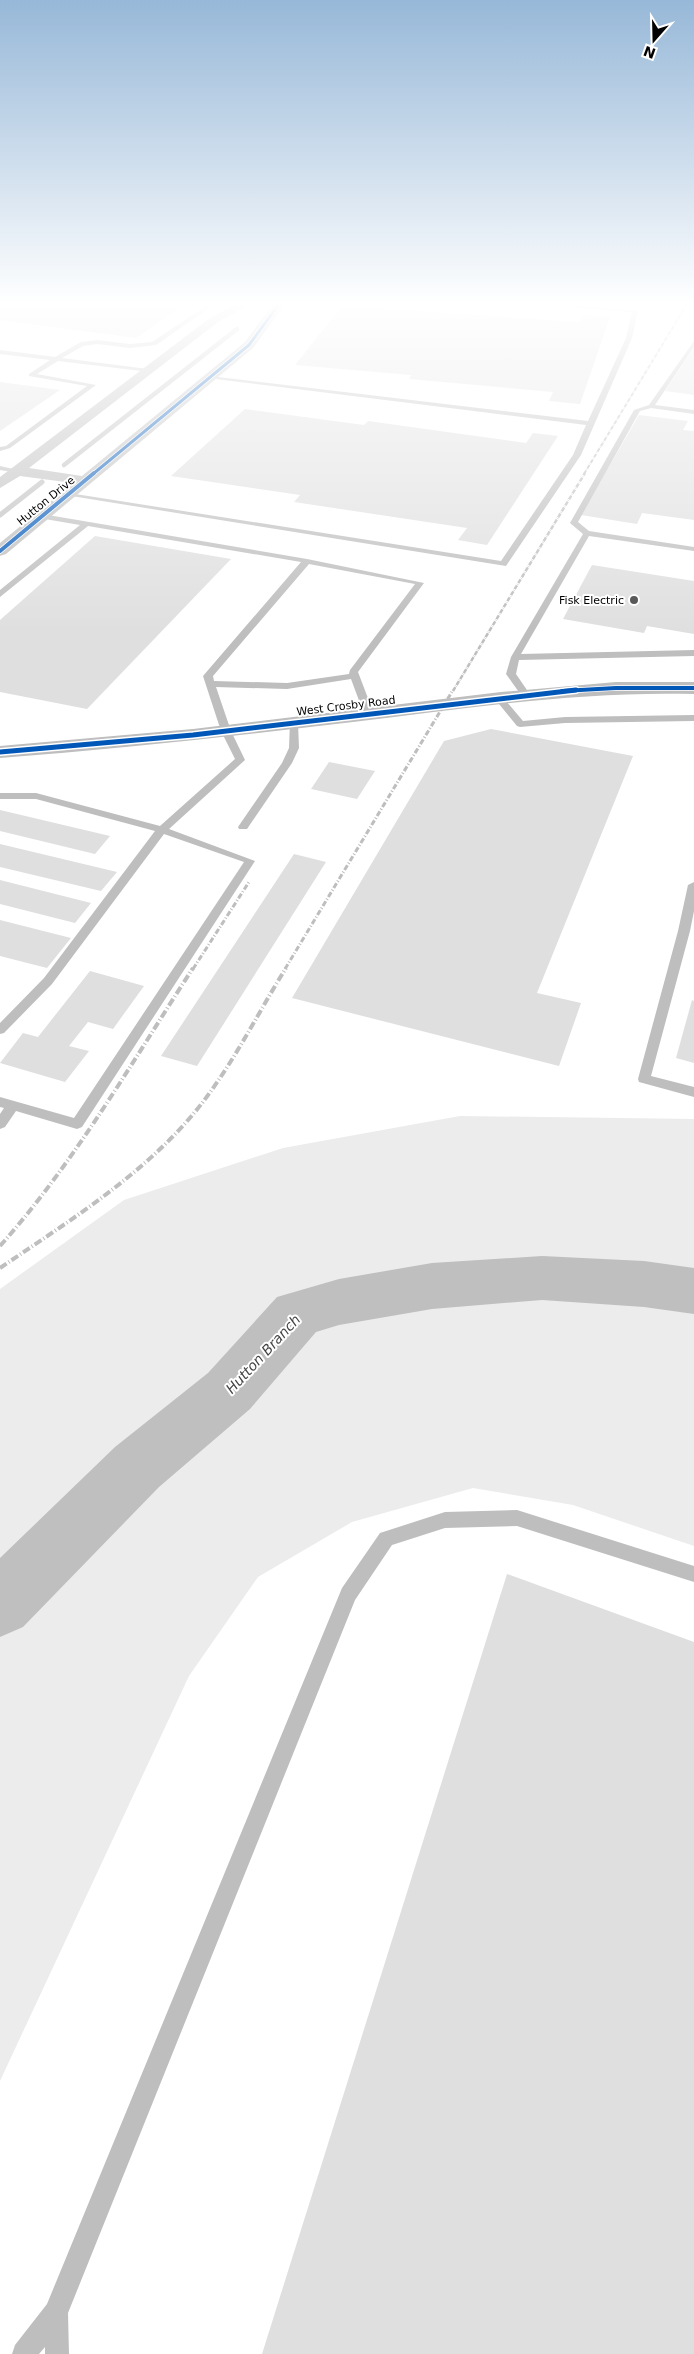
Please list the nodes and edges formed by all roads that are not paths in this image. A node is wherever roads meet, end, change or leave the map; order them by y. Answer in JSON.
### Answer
{"nodes":[{"id":1,"x":53,"y":414,"type":"edge"},
{"id":2,"x":92,"y":414,"type":"edge"},
{"id":3,"x":167,"y":414,"type":"edge"},
{"id":4,"x":513,"y":414,"type":"edge"},
{"id":5,"x":594,"y":414,"type":"edge"},
{"id":6,"x":635,"y":414,"type":"edge"},
{"id":7,"x":590,"y":423,"type":"junction"},
{"id":8,"x":0,"y":448,"type":"edge"},
{"id":9,"x":0,"y":468,"type":"edge"},
{"id":10,"x":18,"y":471,"type":"junction"},
{"id":11,"x":86,"y":482,"type":"junction"},
{"id":12,"x":0,"y":484,"type":"edge"},
{"id":13,"x":69,"y":495,"type":"junction"},
{"id":14,"x":42,"y":516,"type":"junction"},
{"id":15,"x":86,"y":524,"type":"junction"},
{"id":16,"x":588,"y":533,"type":"junction"},
{"id":17,"x":694,"y":549,"type":"edge"},
{"id":18,"x":0,"y":551,"type":"edge"},
{"id":19,"x":307,"y":562,"type":"junction"},
{"id":20,"x":0,"y":594,"type":"edge"},
{"id":21,"x":694,"y":653,"type":"edge"},
{"id":22,"x":515,"y":657,"type":"junction"},
{"id":23,"x":354,"y":676,"type":"junction"},
{"id":24,"x":211,"y":684,"type":"junction"},
{"id":25,"x":694,"y":688,"type":"edge"},
{"id":26,"x":524,"y":693,"type":"junction"},
{"id":27,"x":498,"y":697,"type":"junction"},
{"id":28,"x":369,"y":714,"type":"junction"},
{"id":29,"x":694,"y":718,"type":"edge"},
{"id":30,"x":294,"y":723,"type":"junction"},
{"id":31,"x":226,"y":731,"type":"junction"},
{"id":32,"x":0,"y":752,"type":"edge"},
{"id":33,"x":0,"y":796,"type":"edge"},
{"id":34,"x":243,"y":827,"type":"dead end"},
{"id":35,"x":162,"y":830,"type":"junction"},
{"id":36,"x":694,"y":885,"type":"edge"},
{"id":37,"x":0,"y":1030,"type":"edge"},
{"id":38,"x":694,"y":1092,"type":"edge"},
{"id":39,"x":0,"y":1102,"type":"edge"},
{"id":40,"x":13,"y":1106,"type":"junction"},
{"id":41,"x":0,"y":1124,"type":"edge"},
{"id":42,"x":694,"y":1574,"type":"edge"},
{"id":43,"x":56,"y":2313,"type":"junction"},
{"id":44,"x":24,"y":2354,"type":"edge"},
{"id":45,"x":57,"y":2354,"type":"edge"}],
"edges":[{"from":1,"to":8,"type":"lane"},
{"from":2,"to":10,"type":"street"},
{"from":3,"to":11,"type":"street","name":"Hutton Drive"},
{"from":4,"to":7,"type":"lane"},
{"from":5,"to":7,"type":"lane"},
{"from":6,"to":16,"type":"lane"},
{"from":7,"to":13,"type":"lane"},
{"from":9,"to":10,"type":"lane"},
{"from":10,"to":11,"type":"street"},
{"from":10,"to":12,"type":"street"},
{"from":11,"to":13,"type":"street","name":"Hutton Drive"},
{"from":13,"to":14,"type":"street","name":"Hutton Drive"},
{"from":14,"to":15,"type":"lane"},
{"from":14,"to":18,"type":"street","name":"Hutton Drive"},
{"from":15,"to":19,"type":"lane"},
{"from":15,"to":20,"type":"lane"},
{"from":16,"to":17,"type":"lane"},
{"from":16,"to":22,"type":"lane"},
{"from":19,"to":23,"type":"lane"},
{"from":19,"to":24,"type":"lane"},
{"from":21,"to":22,"type":"lane"},
{"from":22,"to":26,"type":"lane"},
{"from":23,"to":24,"type":"lane"},
{"from":23,"to":28,"type":"lane"},
{"from":24,"to":31,"type":"lane"},
{"from":25,"to":26,"type":"street","name":"West Crosby Road"},
{"from":26,"to":27,"type":"street","name":"West Crosby Road"},
{"from":27,"to":28,"type":"street","name":"West Crosby Road"},
{"from":27,"to":29,"type":"lane"},
{"from":28,"to":30,"type":"street","name":"West Crosby Road"},
{"from":30,"to":31,"type":"street","name":"West Crosby Road"},
{"from":30,"to":34,"type":"lane"},
{"from":31,"to":32,"type":"street","name":"West Crosby Road"},
{"from":31,"to":35,"type":"lane"},
{"from":33,"to":35,"type":"lane"},
{"from":35,"to":37,"type":"lane"},
{"from":35,"to":40,"type":"lane"},
{"from":36,"to":38,"type":"lane"},
{"from":39,"to":40,"type":"lane"},
{"from":40,"to":41,"type":"lane"},
{"from":42,"to":43,"type":"lane"},
{"from":43,"to":44,"type":"lane"},
{"from":43,"to":45,"type":"lane"}]}
